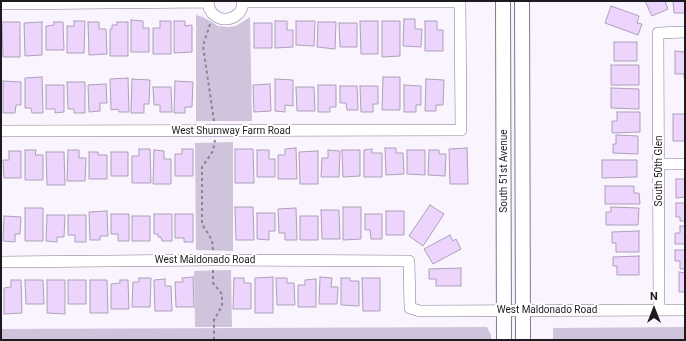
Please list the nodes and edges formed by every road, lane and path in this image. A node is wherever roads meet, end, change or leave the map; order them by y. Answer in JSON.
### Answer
{"nodes":[{"id":1,"x":208,"y":1,"type":"edge"},
{"id":2,"x":504,"y":1,"type":"edge"},
{"id":3,"x":522,"y":1,"type":"edge"},
{"id":4,"x":243,"y":2,"type":"edge"},
{"id":5,"x":460,"y":2,"type":"edge"},
{"id":6,"x":1,"y":4,"type":"edge"},
{"id":7,"x":214,"y":15,"type":"junction"},
{"id":8,"x":685,"y":32,"type":"edge"},
{"id":9,"x":1,"y":131,"type":"edge"},
{"id":10,"x":214,"y":131,"type":"junction"},
{"id":11,"x":659,"y":164,"type":"junction"},
{"id":12,"x":685,"y":164,"type":"edge"},
{"id":13,"x":213,"y":260,"type":"junction"},
{"id":14,"x":1,"y":262,"type":"edge"},
{"id":15,"x":504,"y":310,"type":"junction"},
{"id":16,"x":523,"y":310,"type":"junction"},
{"id":17,"x":659,"y":310,"type":"junction"},
{"id":18,"x":685,"y":310,"type":"edge"},
{"id":19,"x":214,"y":340,"type":"edge"},
{"id":20,"x":504,"y":340,"type":"edge"},
{"id":21,"x":523,"y":340,"type":"edge"}],
"edges":[{"from":1,"to":6,"type":"street"},
{"from":1,"to":7,"type":"street"},
{"from":2,"to":15,"type":"main road","name":"South 51st Avenue"},
{"from":3,"to":16,"type":"main road","name":"South 51st Avenue"},
{"from":4,"to":5,"type":"street"},
{"from":4,"to":7,"type":"street"},
{"from":5,"to":10,"type":"street","name":"West Shumway Farm Road"},
{"from":7,"to":10,"type":"path"},
{"from":8,"to":11,"type":"street","name":"South 50th Glen"},
{"from":9,"to":10,"type":"street","name":"West Shumway Farm Road"},
{"from":10,"to":13,"type":"path"},
{"from":11,"to":12,"type":"street"},
{"from":11,"to":17,"type":"street","name":"South 50th Glen"},
{"from":13,"to":14,"type":"street","name":"West Maldonado Road"},
{"from":13,"to":15,"type":"street","name":"West Maldonado Road"},
{"from":13,"to":19,"type":"path"},
{"from":15,"to":16,"type":"street","name":"West Maldonado Road"},
{"from":15,"to":20,"type":"main road","name":"South 51st Avenue"},
{"from":16,"to":17,"type":"street","name":"West Maldonado Road"},
{"from":16,"to":21,"type":"main road","name":"South 51st Avenue"},
{"from":17,"to":18,"type":"street","name":"West Maldonado Road"}]}
